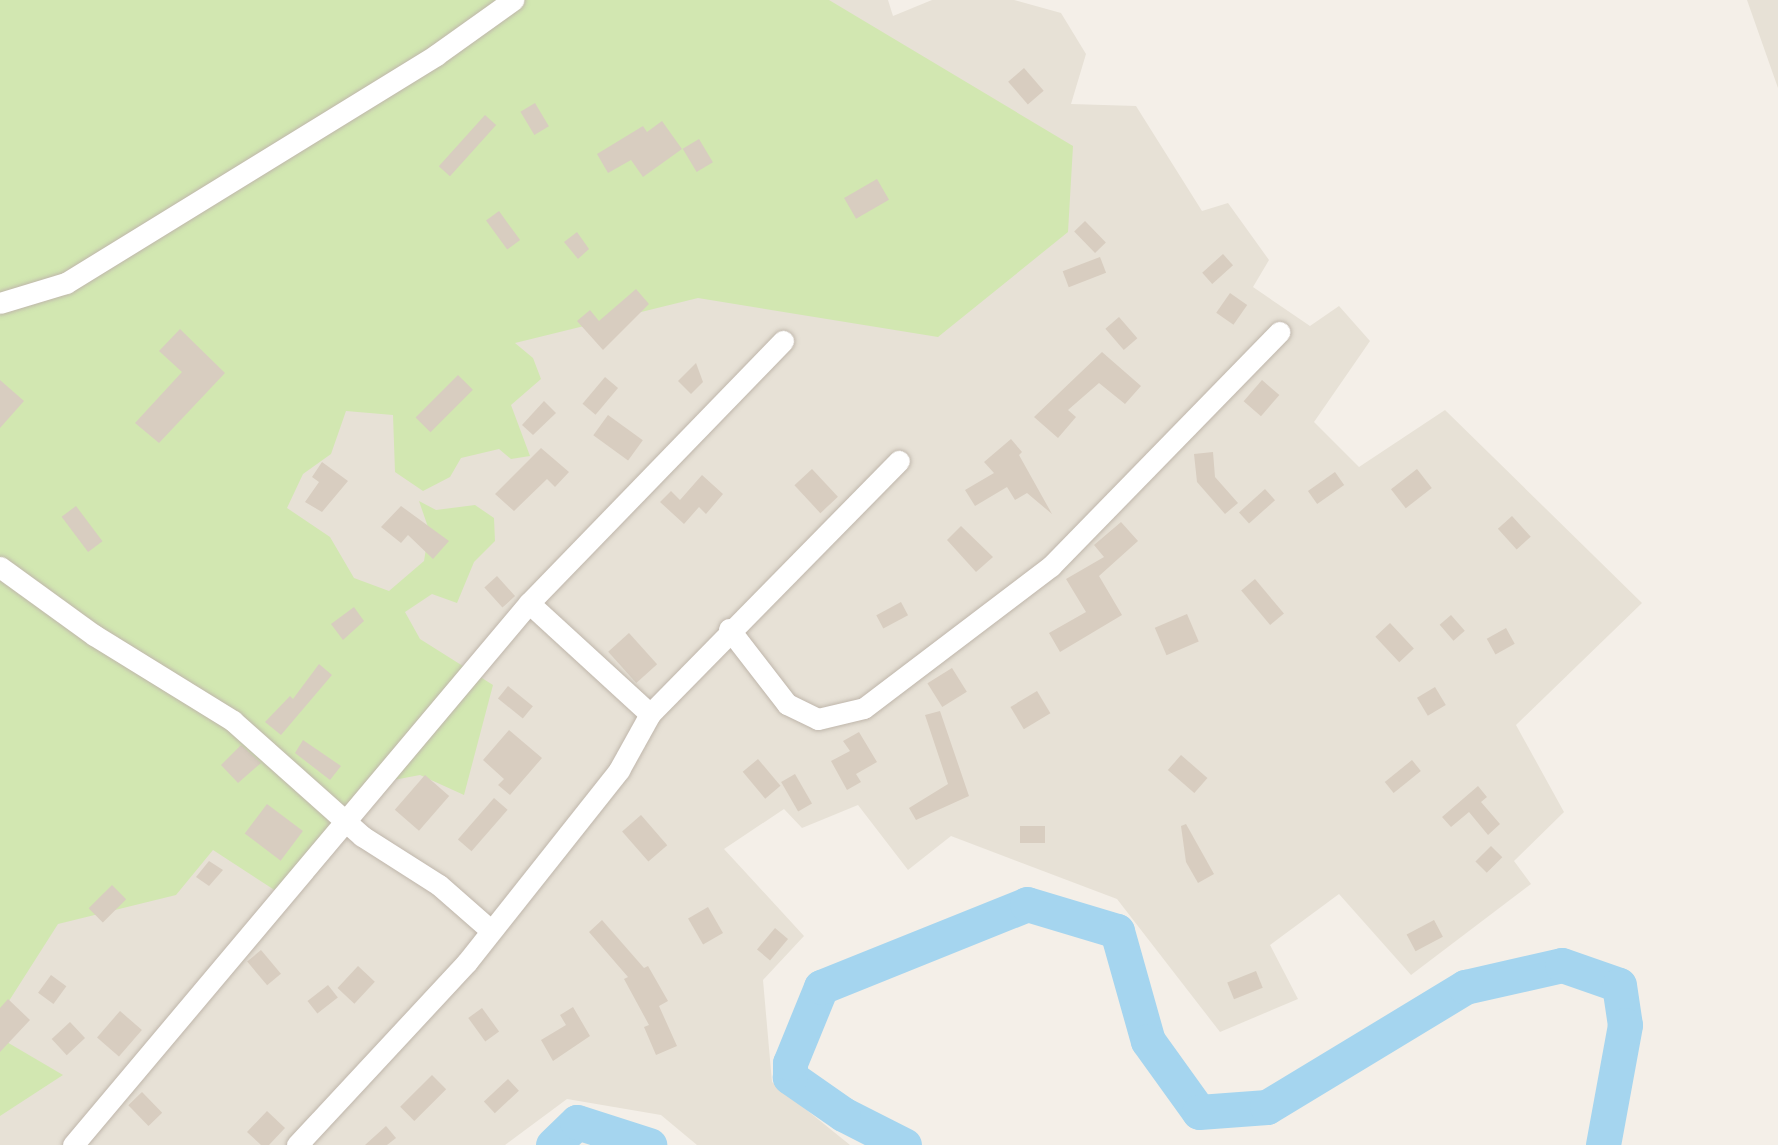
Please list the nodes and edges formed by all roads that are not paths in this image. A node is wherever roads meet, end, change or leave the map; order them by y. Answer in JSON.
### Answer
{"nodes":[{"id":1,"x":513,"y":0,"type":"edge"},
{"id":2,"x":0,"y":303,"type":"edge"},
{"id":3,"x":1279,"y":332,"type":"dead end"},
{"id":4,"x":783,"y":341,"type":"dead end"},
{"id":5,"x":899,"y":461,"type":"dead end"},
{"id":6,"x":0,"y":567,"type":"edge"},
{"id":7,"x":529,"y":603,"type":"junction"},
{"id":8,"x":729,"y":629,"type":"junction"},
{"id":9,"x":650,"y":714,"type":"junction"},
{"id":10,"x":346,"y":821,"type":"junction"},
{"id":11,"x":489,"y":929,"type":"junction"},
{"id":12,"x":73,"y":1145,"type":"edge"},
{"id":13,"x":297,"y":1145,"type":"edge"}],
"edges":[{"from":1,"to":2,"type":"street"},
{"from":3,"to":8,"type":"street"},
{"from":4,"to":7,"type":"street"},
{"from":5,"to":8,"type":"street"},
{"from":6,"to":10,"type":"street"},
{"from":7,"to":9,"type":"street"},
{"from":7,"to":10,"type":"street"},
{"from":8,"to":9,"type":"street"},
{"from":9,"to":11,"type":"street"},
{"from":10,"to":11,"type":"street"},
{"from":10,"to":12,"type":"street"},
{"from":11,"to":13,"type":"street"}]}
